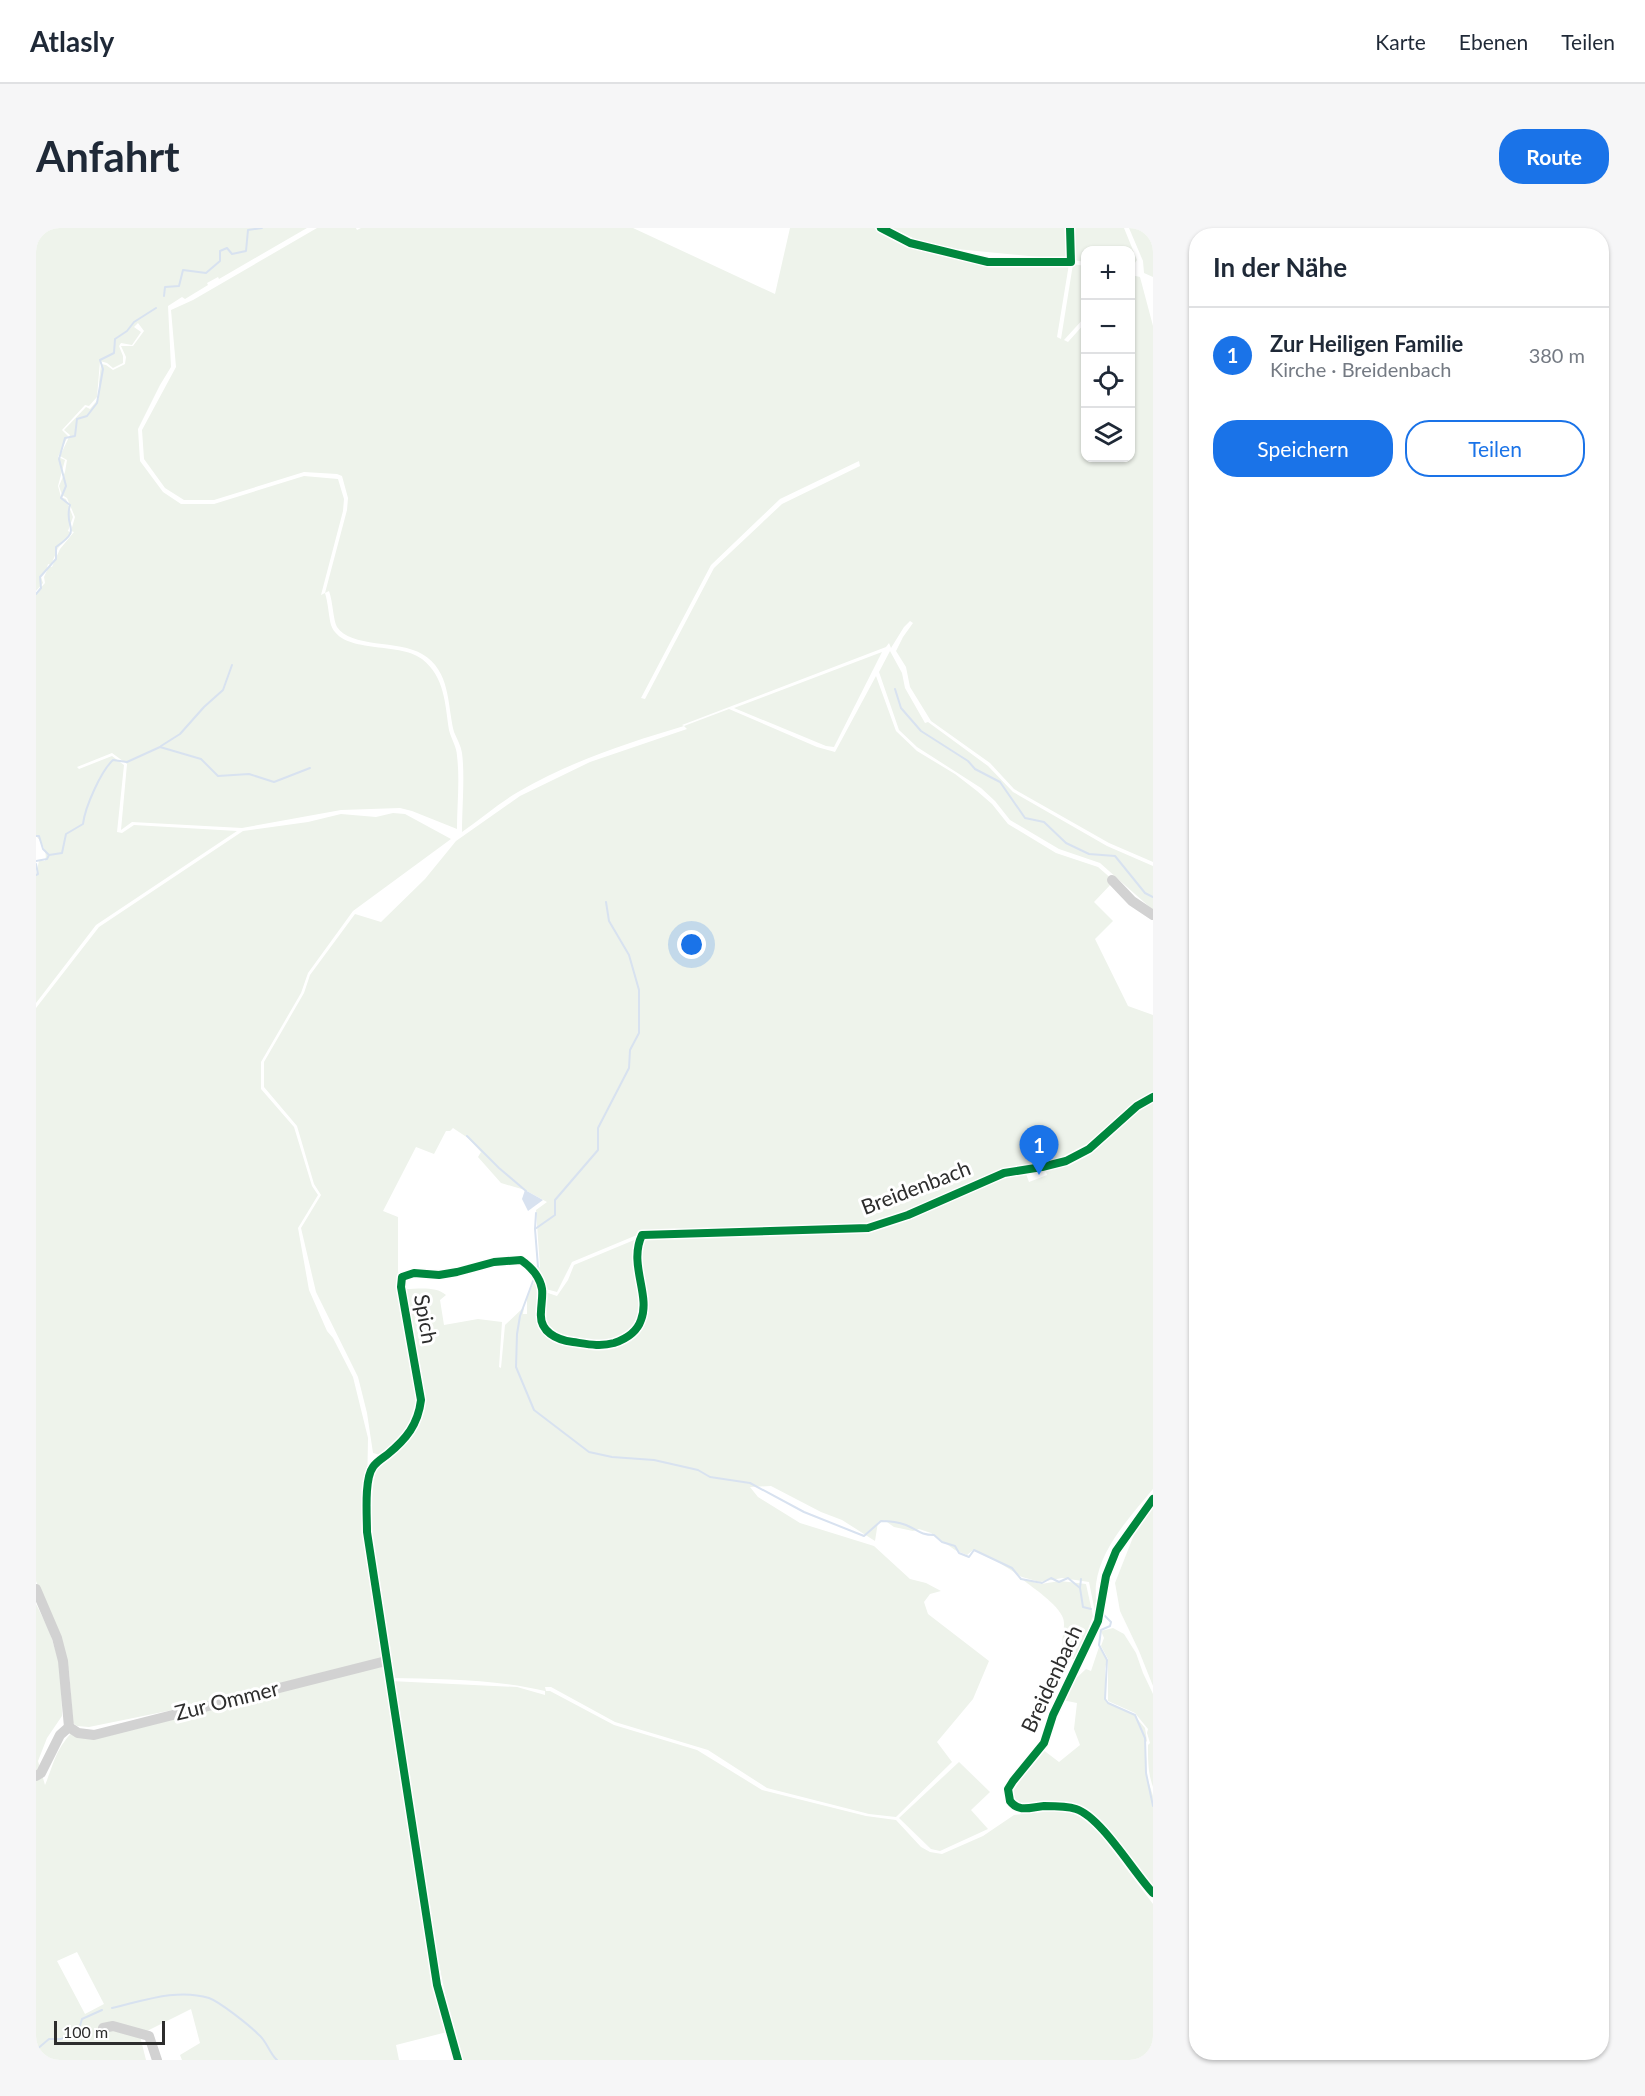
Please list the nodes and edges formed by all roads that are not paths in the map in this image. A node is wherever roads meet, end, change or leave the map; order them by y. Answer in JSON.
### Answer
{"nodes":[{"id":1,"x":881,"y":228,"type":"edge"},
{"id":2,"x":1070,"y":228,"type":"edge"},
{"id":3,"x":1112,"y":880,"type":"dead end"},
{"id":4,"x":1153,"y":915,"type":"edge"},
{"id":5,"x":1153,"y":1097,"type":"edge"},
{"id":6,"x":638,"y":1244,"type":"joint"},
{"id":7,"x":1153,"y":1499,"type":"edge"},
{"id":8,"x":36,"y":1589,"type":"edge"},
{"id":9,"x":386,"y":1661,"type":"junction"},
{"id":10,"x":69,"y":1727,"type":"junction"},
{"id":11,"x":36,"y":1776,"type":"edge"},
{"id":12,"x":1153,"y":1893,"type":"edge"},
{"id":13,"x":103,"y":2028,"type":"dead end"},
{"id":14,"x":157,"y":2060,"type":"edge"},
{"id":15,"x":458,"y":2060,"type":"edge"}],
"edges":[{"from":1,"to":2,"type":"street"},
{"from":3,"to":4,"type":"street"},
{"from":5,"to":6,"type":"street","name":"Breidenbach"},
{"from":6,"to":9,"type":"street","name":"Spich"},
{"from":7,"to":12,"type":"street","name":"Breidenbach"},
{"from":8,"to":10,"type":"street"},
{"from":9,"to":10,"type":"street","name":"Zur Ommer"},
{"from":9,"to":15,"type":"street"},
{"from":10,"to":11,"type":"street"},
{"from":13,"to":14,"type":"street"}]}
